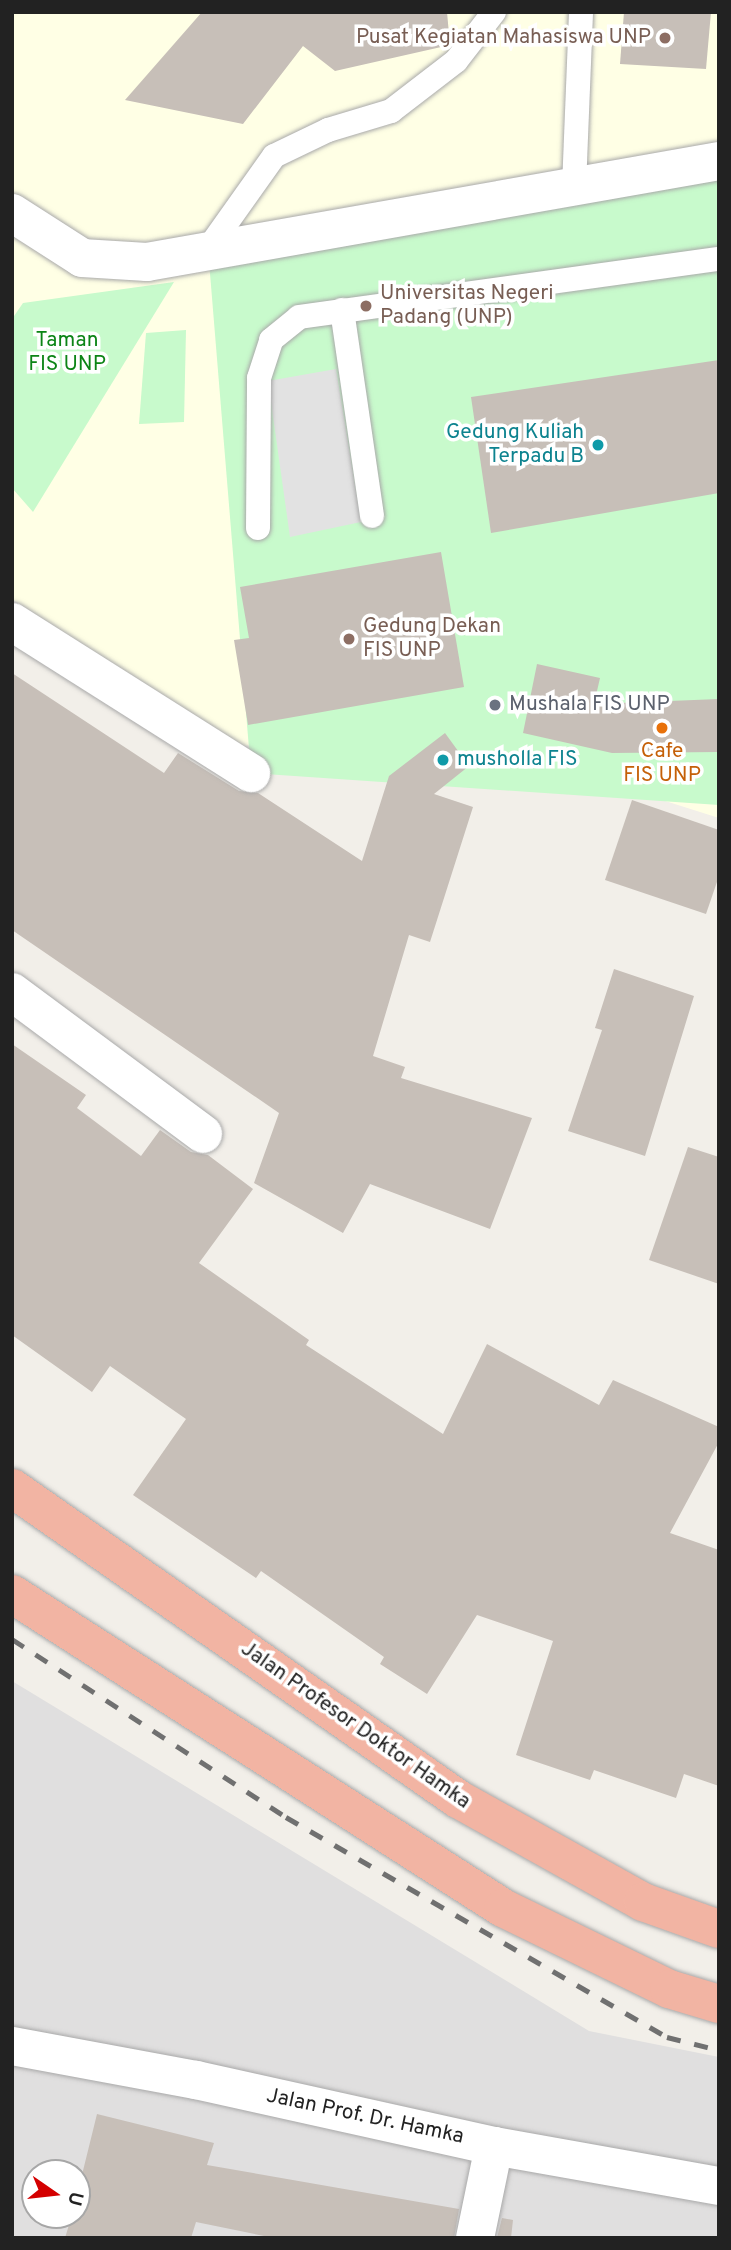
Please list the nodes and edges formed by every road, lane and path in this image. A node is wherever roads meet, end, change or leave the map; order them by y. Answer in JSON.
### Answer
{"nodes":[{"id":1,"x":494,"y":12,"type":"edge"},
{"id":2,"x":581,"y":12,"type":"edge"},
{"id":3,"x":719,"y":161,"type":"edge"},
{"id":4,"x":574,"y":187,"type":"junction"},
{"id":5,"x":14,"y":219,"type":"edge"},
{"id":6,"x":208,"y":249,"type":"junction"},
{"id":7,"x":719,"y":259,"type":"edge"},
{"id":8,"x":342,"y":310,"type":"junction"},
{"id":9,"x":372,"y":516,"type":"dead end"},
{"id":10,"x":258,"y":528,"type":"dead end"},
{"id":11,"x":12,"y":622,"type":"edge"},
{"id":12,"x":251,"y":773,"type":"dead end"},
{"id":13,"x":12,"y":992,"type":"edge"},
{"id":14,"x":203,"y":1133,"type":"dead end"},
{"id":15,"x":12,"y":1488,"type":"edge"},
{"id":16,"x":12,"y":1594,"type":"edge"},
{"id":17,"x":719,"y":1929,"type":"edge"},
{"id":18,"x":719,"y":2004,"type":"edge"},
{"id":19,"x":12,"y":2046,"type":"edge"},
{"id":20,"x":494,"y":2146,"type":"junction"},
{"id":21,"x":719,"y":2186,"type":"edge"},
{"id":22,"x":475,"y":2238,"type":"edge"}],
"edges":[{"from":1,"to":6,"type":"lane"},
{"from":2,"to":4,"type":"lane"},
{"from":3,"to":4,"type":"street"},
{"from":4,"to":6,"type":"street"},
{"from":5,"to":6,"type":"street"},
{"from":7,"to":8,"type":"lane"},
{"from":8,"to":9,"type":"lane"},
{"from":8,"to":10,"type":"lane"},
{"from":11,"to":12,"type":"street"},
{"from":13,"to":14,"type":"street"},
{"from":15,"to":17,"type":"highway","name":"Jalan Profesor Doktor Hamka"},
{"from":16,"to":18,"type":"highway"},
{"from":19,"to":20,"type":"street","name":"Jalan Prof. Dr. Hamka"},
{"from":20,"to":21,"type":"street","name":"Jalan Prof. Dr. Hamka"},
{"from":20,"to":22,"type":"street"}]}
